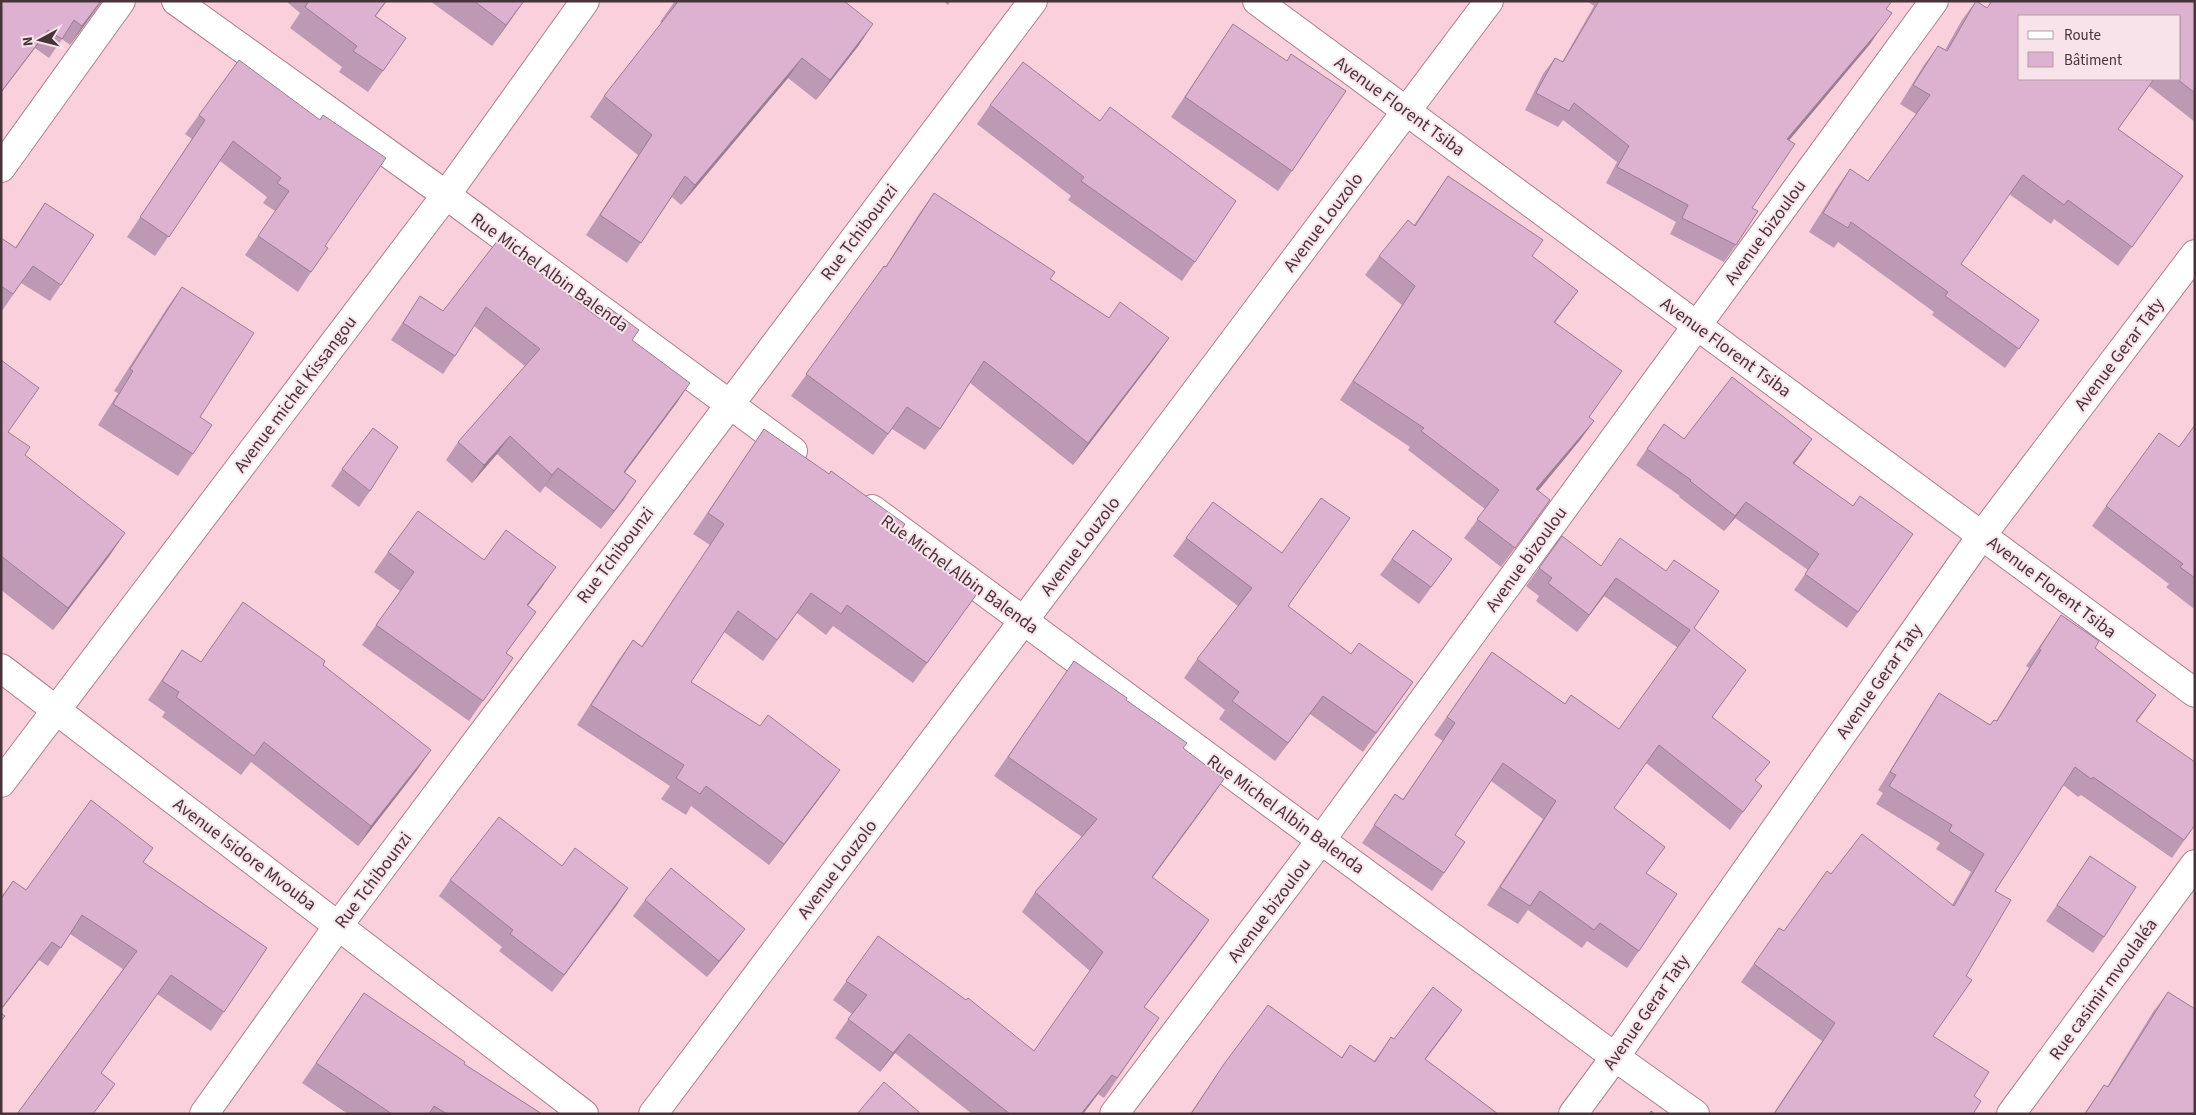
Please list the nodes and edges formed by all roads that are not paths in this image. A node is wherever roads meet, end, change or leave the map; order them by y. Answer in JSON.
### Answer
{"nodes":[{"id":1,"x":120,"y":1,"type":"edge"},
{"id":2,"x":176,"y":1,"type":"edge"},
{"id":3,"x":585,"y":1,"type":"edge"},
{"id":4,"x":1033,"y":1,"type":"edge"},
{"id":5,"x":1257,"y":1,"type":"edge"},
{"id":6,"x":1489,"y":1,"type":"edge"},
{"id":7,"x":1934,"y":1,"type":"edge"},
{"id":8,"x":1407,"y":111,"type":"junction"},
{"id":9,"x":1,"y":168,"type":"edge"},
{"id":10,"x":446,"y":195,"type":"junction"},
{"id":11,"x":2195,"y":254,"type":"edge"},
{"id":12,"x":1697,"y":325,"type":"junction"},
{"id":13,"x":729,"y":404,"type":"junction"},
{"id":14,"x":817,"y":468,"type":"edge"},
{"id":15,"x":848,"y":492,"type":"edge"},
{"id":16,"x":1982,"y":535,"type":"junction"},
{"id":17,"x":1024,"y":620,"type":"junction"},
{"id":18,"x":1,"y":668,"type":"edge"},
{"id":19,"x":2195,"y":693,"type":"edge"},
{"id":20,"x":55,"y":709,"type":"junction"},
{"id":21,"x":1,"y":782,"type":"edge"},
{"id":22,"x":1322,"y":840,"type":"junction"},
{"id":23,"x":2195,"y":864,"type":"edge"},
{"id":24,"x":338,"y":926,"type":"junction"},
{"id":25,"x":1615,"y":1057,"type":"junction"},
{"id":26,"x":204,"y":1114,"type":"edge"},
{"id":27,"x":584,"y":1114,"type":"edge"},
{"id":28,"x":653,"y":1114,"type":"edge"},
{"id":29,"x":1114,"y":1114,"type":"edge"},
{"id":30,"x":1573,"y":1114,"type":"edge"},
{"id":31,"x":1695,"y":1114,"type":"edge"},
{"id":32,"x":2011,"y":1114,"type":"edge"}],
"edges":[{"from":1,"to":9,"type":"street"},
{"from":2,"to":10,"type":"street","name":"Rue Michel Albin Balenda"},
{"from":3,"to":10,"type":"street","name":"Avenue michel Kissangou"},
{"from":4,"to":13,"type":"street","name":"Rue Tchibounzi"},
{"from":5,"to":8,"type":"street","name":"Avenue Florent Tsiba"},
{"from":6,"to":8,"type":"street","name":"Avenue Louzolo"},
{"from":7,"to":12,"type":"street","name":"Avenue bizoulou"},
{"from":8,"to":12,"type":"street","name":"Avenue Florent Tsiba"},
{"from":8,"to":17,"type":"street","name":"Avenue Louzolo"},
{"from":10,"to":13,"type":"street","name":"Rue Michel Albin Balenda"},
{"from":10,"to":20,"type":"street","name":"Avenue michel Kissangou"},
{"from":11,"to":16,"type":"street","name":"Avenue Gerar Taty"},
{"from":12,"to":16,"type":"street","name":"Avenue Florent Tsiba"},
{"from":12,"to":22,"type":"street","name":"Avenue bizoulou"},
{"from":13,"to":14,"type":"street","name":"Rue Michel Albin Balenda"},
{"from":13,"to":24,"type":"street","name":"Rue Tchibounzi"},
{"from":15,"to":17,"type":"street","name":"Rue Michel Albin Balenda"},
{"from":16,"to":19,"type":"street","name":"Avenue Florent Tsiba"},
{"from":16,"to":25,"type":"street","name":"Avenue Gerar Taty"},
{"from":17,"to":22,"type":"street","name":"Rue Michel Albin Balenda"},
{"from":17,"to":28,"type":"street","name":"Avenue Louzolo"},
{"from":18,"to":20,"type":"street","name":"Avenue Isidore Mvouba"},
{"from":20,"to":21,"type":"street","name":"Avenue michel Kissangou"},
{"from":20,"to":24,"type":"street","name":"Avenue Isidore Mvouba"},
{"from":22,"to":25,"type":"street","name":"Rue Michel Albin Balenda"},
{"from":22,"to":29,"type":"street","name":"Avenue bizoulou"},
{"from":23,"to":32,"type":"street","name":"Rue casimir mvoulaléa"},
{"from":24,"to":26,"type":"street","name":"Rue Tchibounzi"},
{"from":24,"to":27,"type":"street","name":"Avenue Isidore Mvouba"},
{"from":25,"to":30,"type":"street","name":"Avenue Gerar Taty"},
{"from":25,"to":31,"type":"street","name":"Rue Michel Albin Balenda"}]}
